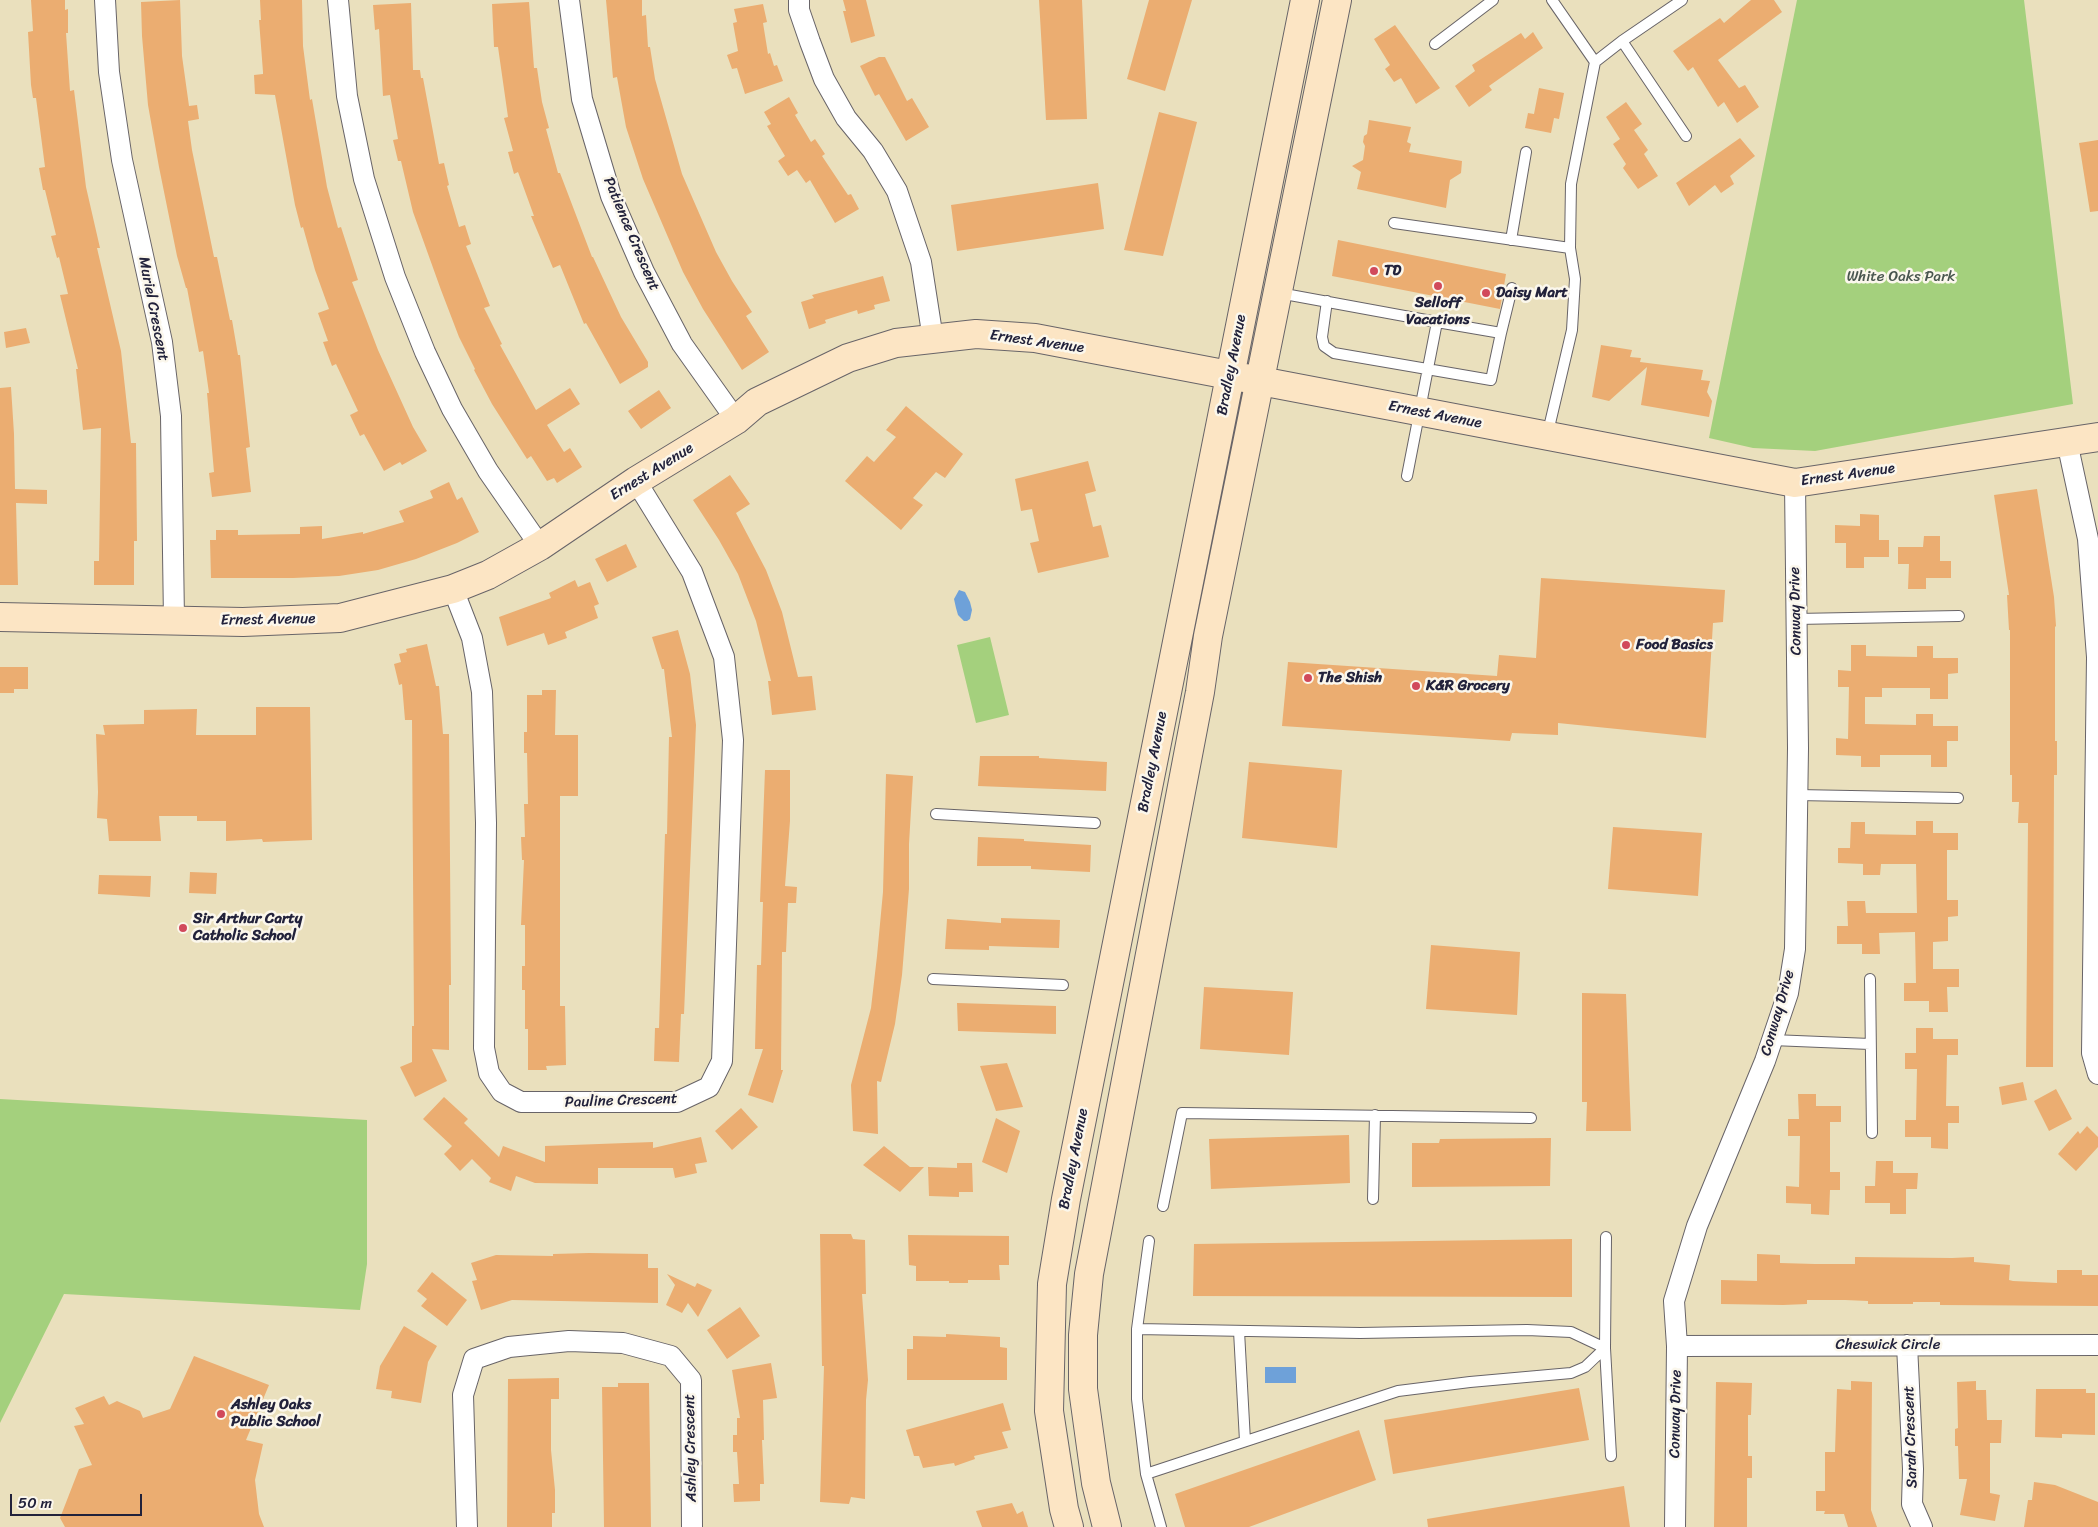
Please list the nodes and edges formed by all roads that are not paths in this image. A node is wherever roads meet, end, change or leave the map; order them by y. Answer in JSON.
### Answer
{"nodes":[{"id":1,"x":105,"y":0,"type":"edge"},
{"id":2,"x":338,"y":0,"type":"edge"},
{"id":3,"x":569,"y":0,"type":"edge"},
{"id":4,"x":799,"y":0,"type":"edge"},
{"id":5,"x":1305,"y":0,"type":"edge"},
{"id":6,"x":1336,"y":0,"type":"edge"},
{"id":7,"x":1493,"y":0,"type":"edge"},
{"id":8,"x":1552,"y":0,"type":"edge"},
{"id":9,"x":1682,"y":0,"type":"edge"},
{"id":10,"x":1622,"y":41,"type":"junction"},
{"id":11,"x":1435,"y":44,"type":"dead end"},
{"id":12,"x":1595,"y":62,"type":"junction"},
{"id":13,"x":1686,"y":136,"type":"dead end"},
{"id":14,"x":1526,"y":152,"type":"dead end"},
{"id":15,"x":1394,"y":223,"type":"dead end"},
{"id":16,"x":1511,"y":240,"type":"junction"},
{"id":17,"x":1570,"y":248,"type":"junction"},
{"id":18,"x":1512,"y":288,"type":"dead end"},
{"id":19,"x":1290,"y":295,"type":"dead end"},
{"id":20,"x":1327,"y":300,"type":"junction"},
{"id":21,"x":1437,"y":322,"type":"junction"},
{"id":22,"x":1502,"y":333,"type":"junction"},
{"id":23,"x":933,"y":339,"type":"junction"},
{"id":24,"x":1428,"y":369,"type":"junction"},
{"id":25,"x":1230,"y":376,"type":"junction"},
{"id":26,"x":1259,"y":382,"type":"junction"},
{"id":27,"x":1419,"y":412,"type":"junction"},
{"id":28,"x":736,"y":420,"type":"junction"},
{"id":29,"x":1547,"y":436,"type":"junction"},
{"id":30,"x":2098,"y":437,"type":"edge"},
{"id":31,"x":2067,"y":442,"type":"junction"},
{"id":32,"x":1407,"y":476,"type":"dead end"},
{"id":33,"x":636,"y":482,"type":"junction"},
{"id":34,"x":1795,"y":483,"type":"junction"},
{"id":35,"x":540,"y":546,"type":"junction"},
{"id":36,"x":453,"y":590,"type":"junction"},
{"id":37,"x":1959,"y":616,"type":"dead end"},
{"id":38,"x":0,"y":618,"type":"edge"},
{"id":39,"x":1796,"y":619,"type":"junction"},
{"id":40,"x":174,"y":620,"type":"junction"},
{"id":41,"x":1798,"y":795,"type":"junction"},
{"id":42,"x":1958,"y":798,"type":"dead end"},
{"id":43,"x":936,"y":814,"type":"dead end"},
{"id":44,"x":1095,"y":824,"type":"dead end"},
{"id":45,"x":933,"y":979,"type":"dead end"},
{"id":46,"x":1870,"y":979,"type":"dead end"},
{"id":47,"x":1062,"y":985,"type":"dead end"},
{"id":48,"x":1772,"y":1040,"type":"junction"},
{"id":49,"x":1870,"y":1044,"type":"junction"},
{"id":50,"x":2098,"y":1074,"type":"edge"},
{"id":51,"x":1375,"y":1116,"type":"junction"},
{"id":52,"x":1531,"y":1118,"type":"dead end"},
{"id":53,"x":1872,"y":1133,"type":"dead end"},
{"id":54,"x":1374,"y":1199,"type":"dead end"},
{"id":55,"x":1163,"y":1206,"type":"dead end"},
{"id":56,"x":1606,"y":1237,"type":"dead end"},
{"id":57,"x":1149,"y":1241,"type":"dead end"},
{"id":58,"x":1137,"y":1329,"type":"junction"},
{"id":59,"x":1238,"y":1331,"type":"junction"},
{"id":60,"x":1907,"y":1345,"type":"junction"},
{"id":61,"x":2098,"y":1345,"type":"edge"},
{"id":62,"x":1678,"y":1346,"type":"junction"},
{"id":63,"x":1605,"y":1348,"type":"junction"},
{"id":64,"x":1245,"y":1441,"type":"junction"},
{"id":65,"x":1611,"y":1456,"type":"dead end"},
{"id":66,"x":1146,"y":1474,"type":"junction"},
{"id":67,"x":466,"y":1527,"type":"edge"},
{"id":68,"x":692,"y":1527,"type":"edge"},
{"id":69,"x":1069,"y":1527,"type":"edge"},
{"id":70,"x":1107,"y":1527,"type":"edge"},
{"id":71,"x":1161,"y":1527,"type":"edge"},
{"id":72,"x":1674,"y":1527,"type":"edge"},
{"id":73,"x":1922,"y":1527,"type":"edge"}],
"edges":[{"from":1,"to":40,"type":"street","name":"Muriel Crescent"},
{"from":2,"to":35,"type":"street"},
{"from":3,"to":28,"type":"street","name":"Patience Crescent"},
{"from":4,"to":23,"type":"street"},
{"from":5,"to":25,"type":"main road","name":"Bradley Avenue"},
{"from":6,"to":26,"type":"main road","name":"Bradley Avenue"},
{"from":7,"to":11,"type":"lane"},
{"from":8,"to":12,"type":"lane"},
{"from":9,"to":10,"type":"lane"},
{"from":10,"to":12,"type":"lane"},
{"from":10,"to":13,"type":"lane"},
{"from":12,"to":17,"type":"lane"},
{"from":14,"to":16,"type":"lane"},
{"from":15,"to":16,"type":"lane"},
{"from":16,"to":17,"type":"lane"},
{"from":17,"to":29,"type":"lane"},
{"from":18,"to":22,"type":"lane"},
{"from":19,"to":20,"type":"lane"},
{"from":20,"to":21,"type":"lane"},
{"from":20,"to":24,"type":"lane"},
{"from":21,"to":22,"type":"lane"},
{"from":21,"to":24,"type":"lane"},
{"from":22,"to":24,"type":"lane"},
{"from":23,"to":25,"type":"main road","name":"Ernest Avenue"},
{"from":23,"to":28,"type":"main road","name":"Ernest Avenue"},
{"from":24,"to":27,"type":"lane"},
{"from":25,"to":26,"type":"main road","name":"Ernest Avenue"},
{"from":25,"to":69,"type":"main road","name":"Bradley Avenue"},
{"from":26,"to":27,"type":"main road","name":"Ernest Avenue"},
{"from":26,"to":70,"type":"main road","name":"Bradley Avenue"},
{"from":27,"to":29,"type":"main road","name":"Ernest Avenue"},
{"from":27,"to":32,"type":"lane"},
{"from":28,"to":33,"type":"main road","name":"Ernest Avenue"},
{"from":29,"to":34,"type":"main road","name":"Ernest Avenue"},
{"from":30,"to":31,"type":"main road","name":"Ernest Avenue"},
{"from":31,"to":34,"type":"main road","name":"Ernest Avenue"},
{"from":31,"to":50,"type":"street"},
{"from":33,"to":35,"type":"main road","name":"Ernest Avenue"},
{"from":33,"to":36,"type":"street","name":"Pauline Crescent"},
{"from":34,"to":39,"type":"street","name":"Conway Drive"},
{"from":35,"to":36,"type":"main road","name":"Ernest Avenue"},
{"from":36,"to":40,"type":"main road","name":"Ernest Avenue"},
{"from":37,"to":39,"type":"lane"},
{"from":38,"to":40,"type":"main road","name":"Ernest Avenue"},
{"from":39,"to":41,"type":"street","name":"Conway Drive"},
{"from":41,"to":42,"type":"lane"},
{"from":41,"to":48,"type":"street","name":"Conway Drive"},
{"from":43,"to":44,"type":"lane"},
{"from":45,"to":47,"type":"lane"},
{"from":46,"to":49,"type":"lane"},
{"from":48,"to":49,"type":"lane"},
{"from":48,"to":62,"type":"street","name":"Conway Drive"},
{"from":49,"to":53,"type":"lane"},
{"from":51,"to":52,"type":"lane"},
{"from":51,"to":54,"type":"lane"},
{"from":51,"to":55,"type":"lane"},
{"from":56,"to":63,"type":"lane"},
{"from":57,"to":58,"type":"lane"},
{"from":58,"to":59,"type":"lane"},
{"from":58,"to":66,"type":"lane"},
{"from":59,"to":63,"type":"lane"},
{"from":59,"to":64,"type":"lane"},
{"from":60,"to":61,"type":"street","name":"Cheswick Circle"},
{"from":60,"to":62,"type":"street","name":"Cheswick Circle"},
{"from":60,"to":73,"type":"street","name":"Sarah Crescent"},
{"from":62,"to":72,"type":"street","name":"Conway Drive"},
{"from":63,"to":64,"type":"lane"},
{"from":63,"to":65,"type":"lane"},
{"from":64,"to":66,"type":"lane"},
{"from":66,"to":71,"type":"lane"},
{"from":67,"to":68,"type":"street","name":"Ashley Crescent"}]}
